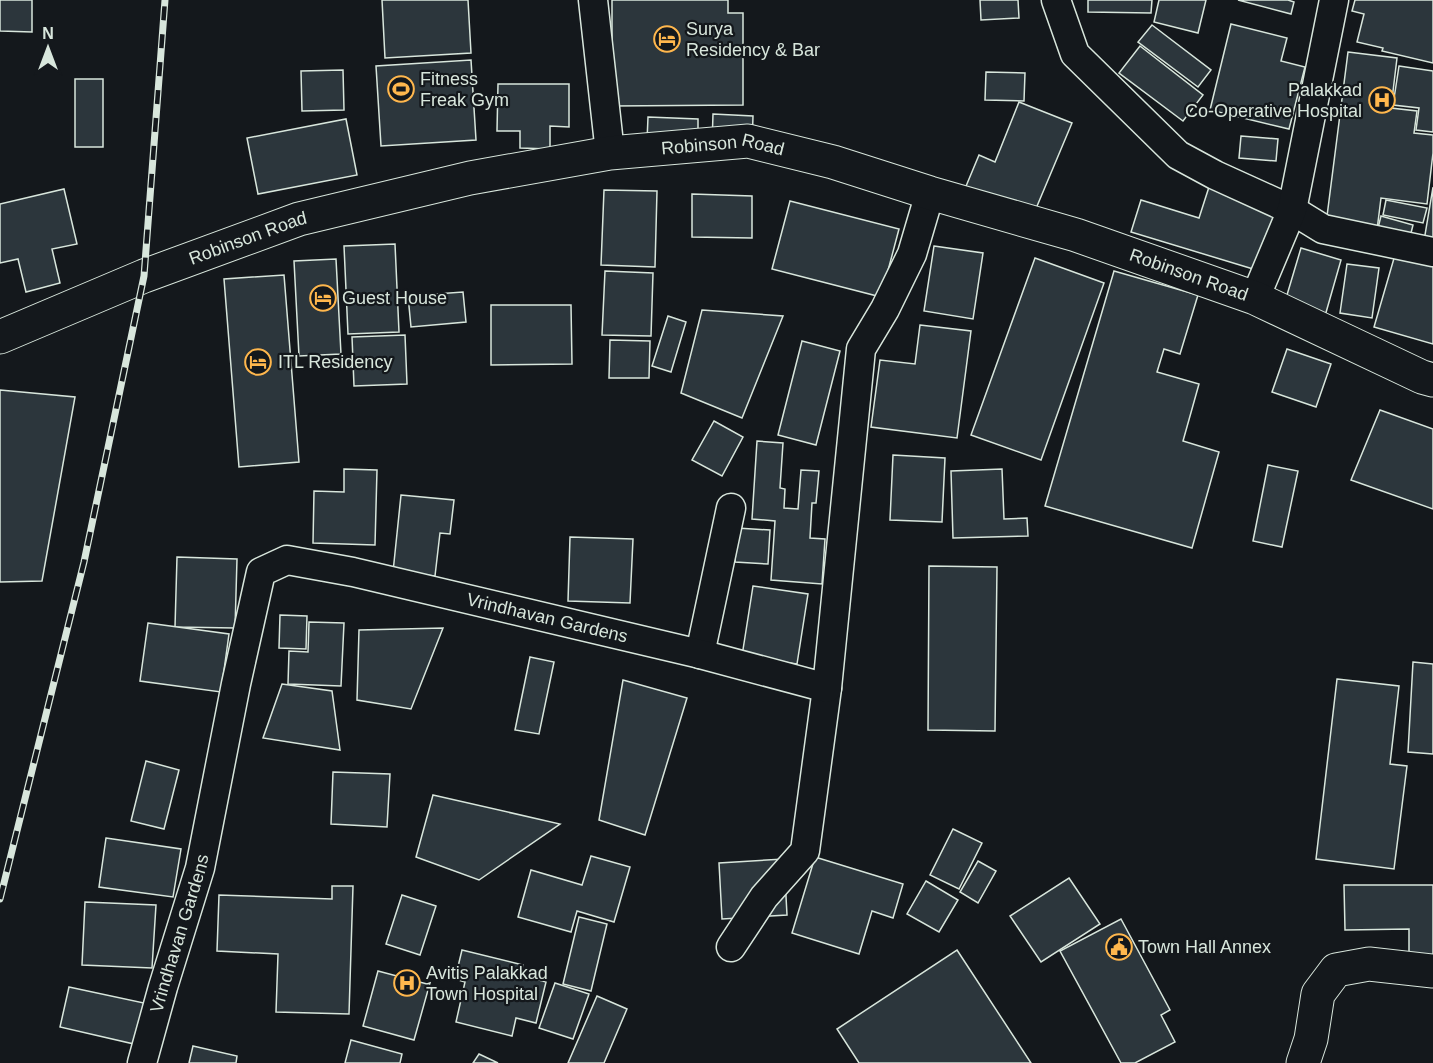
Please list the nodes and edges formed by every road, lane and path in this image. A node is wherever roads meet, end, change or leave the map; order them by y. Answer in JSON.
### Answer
{"nodes":[{"id":1,"x":592,"y":0,"type":"edge"},
{"id":2,"x":1056,"y":0,"type":"edge"},
{"id":3,"x":1334,"y":0,"type":"edge"},
{"id":4,"x":610,"y":153,"type":"junction"},
{"id":5,"x":930,"y":193,"type":"junction"},
{"id":6,"x":1292,"y":210,"type":"junction"},
{"id":7,"x":1433,"y":252,"type":"edge"},
{"id":8,"x":1256,"y":298,"type":"junction"},
{"id":9,"x":0,"y":337,"type":"edge"},
{"id":10,"x":1433,"y":380,"type":"edge"},
{"id":11,"x":731,"y":508,"type":"dead end"},
{"id":12,"x":700,"y":654,"type":"junction"},
{"id":13,"x":827,"y":688,"type":"junction"},
{"id":14,"x":731,"y":947,"type":"dead end"},
{"id":15,"x":1433,"y":971,"type":"edge"},
{"id":16,"x":142,"y":1063,"type":"edge"},
{"id":17,"x":1303,"y":1063,"type":"edge"}],
"edges":[{"from":1,"to":4,"type":"street"},
{"from":2,"to":6,"type":"street"},
{"from":3,"to":6,"type":"street"},
{"from":4,"to":5,"type":"street","name":"Robinson Road"},
{"from":4,"to":9,"type":"street","name":"Robinson Road"},
{"from":5,"to":8,"type":"street","name":"Robinson Road"},
{"from":5,"to":13,"type":"street"},
{"from":6,"to":7,"type":"street"},
{"from":6,"to":8,"type":"street"},
{"from":8,"to":10,"type":"street","name":"Robinson Road"},
{"from":11,"to":12,"type":"street"},
{"from":12,"to":13,"type":"street","name":"Vrindhavan Gardens"},
{"from":12,"to":16,"type":"street","name":"Vrindhavan Gardens"},
{"from":13,"to":14,"type":"street"},
{"from":15,"to":17,"type":"street"}]}
